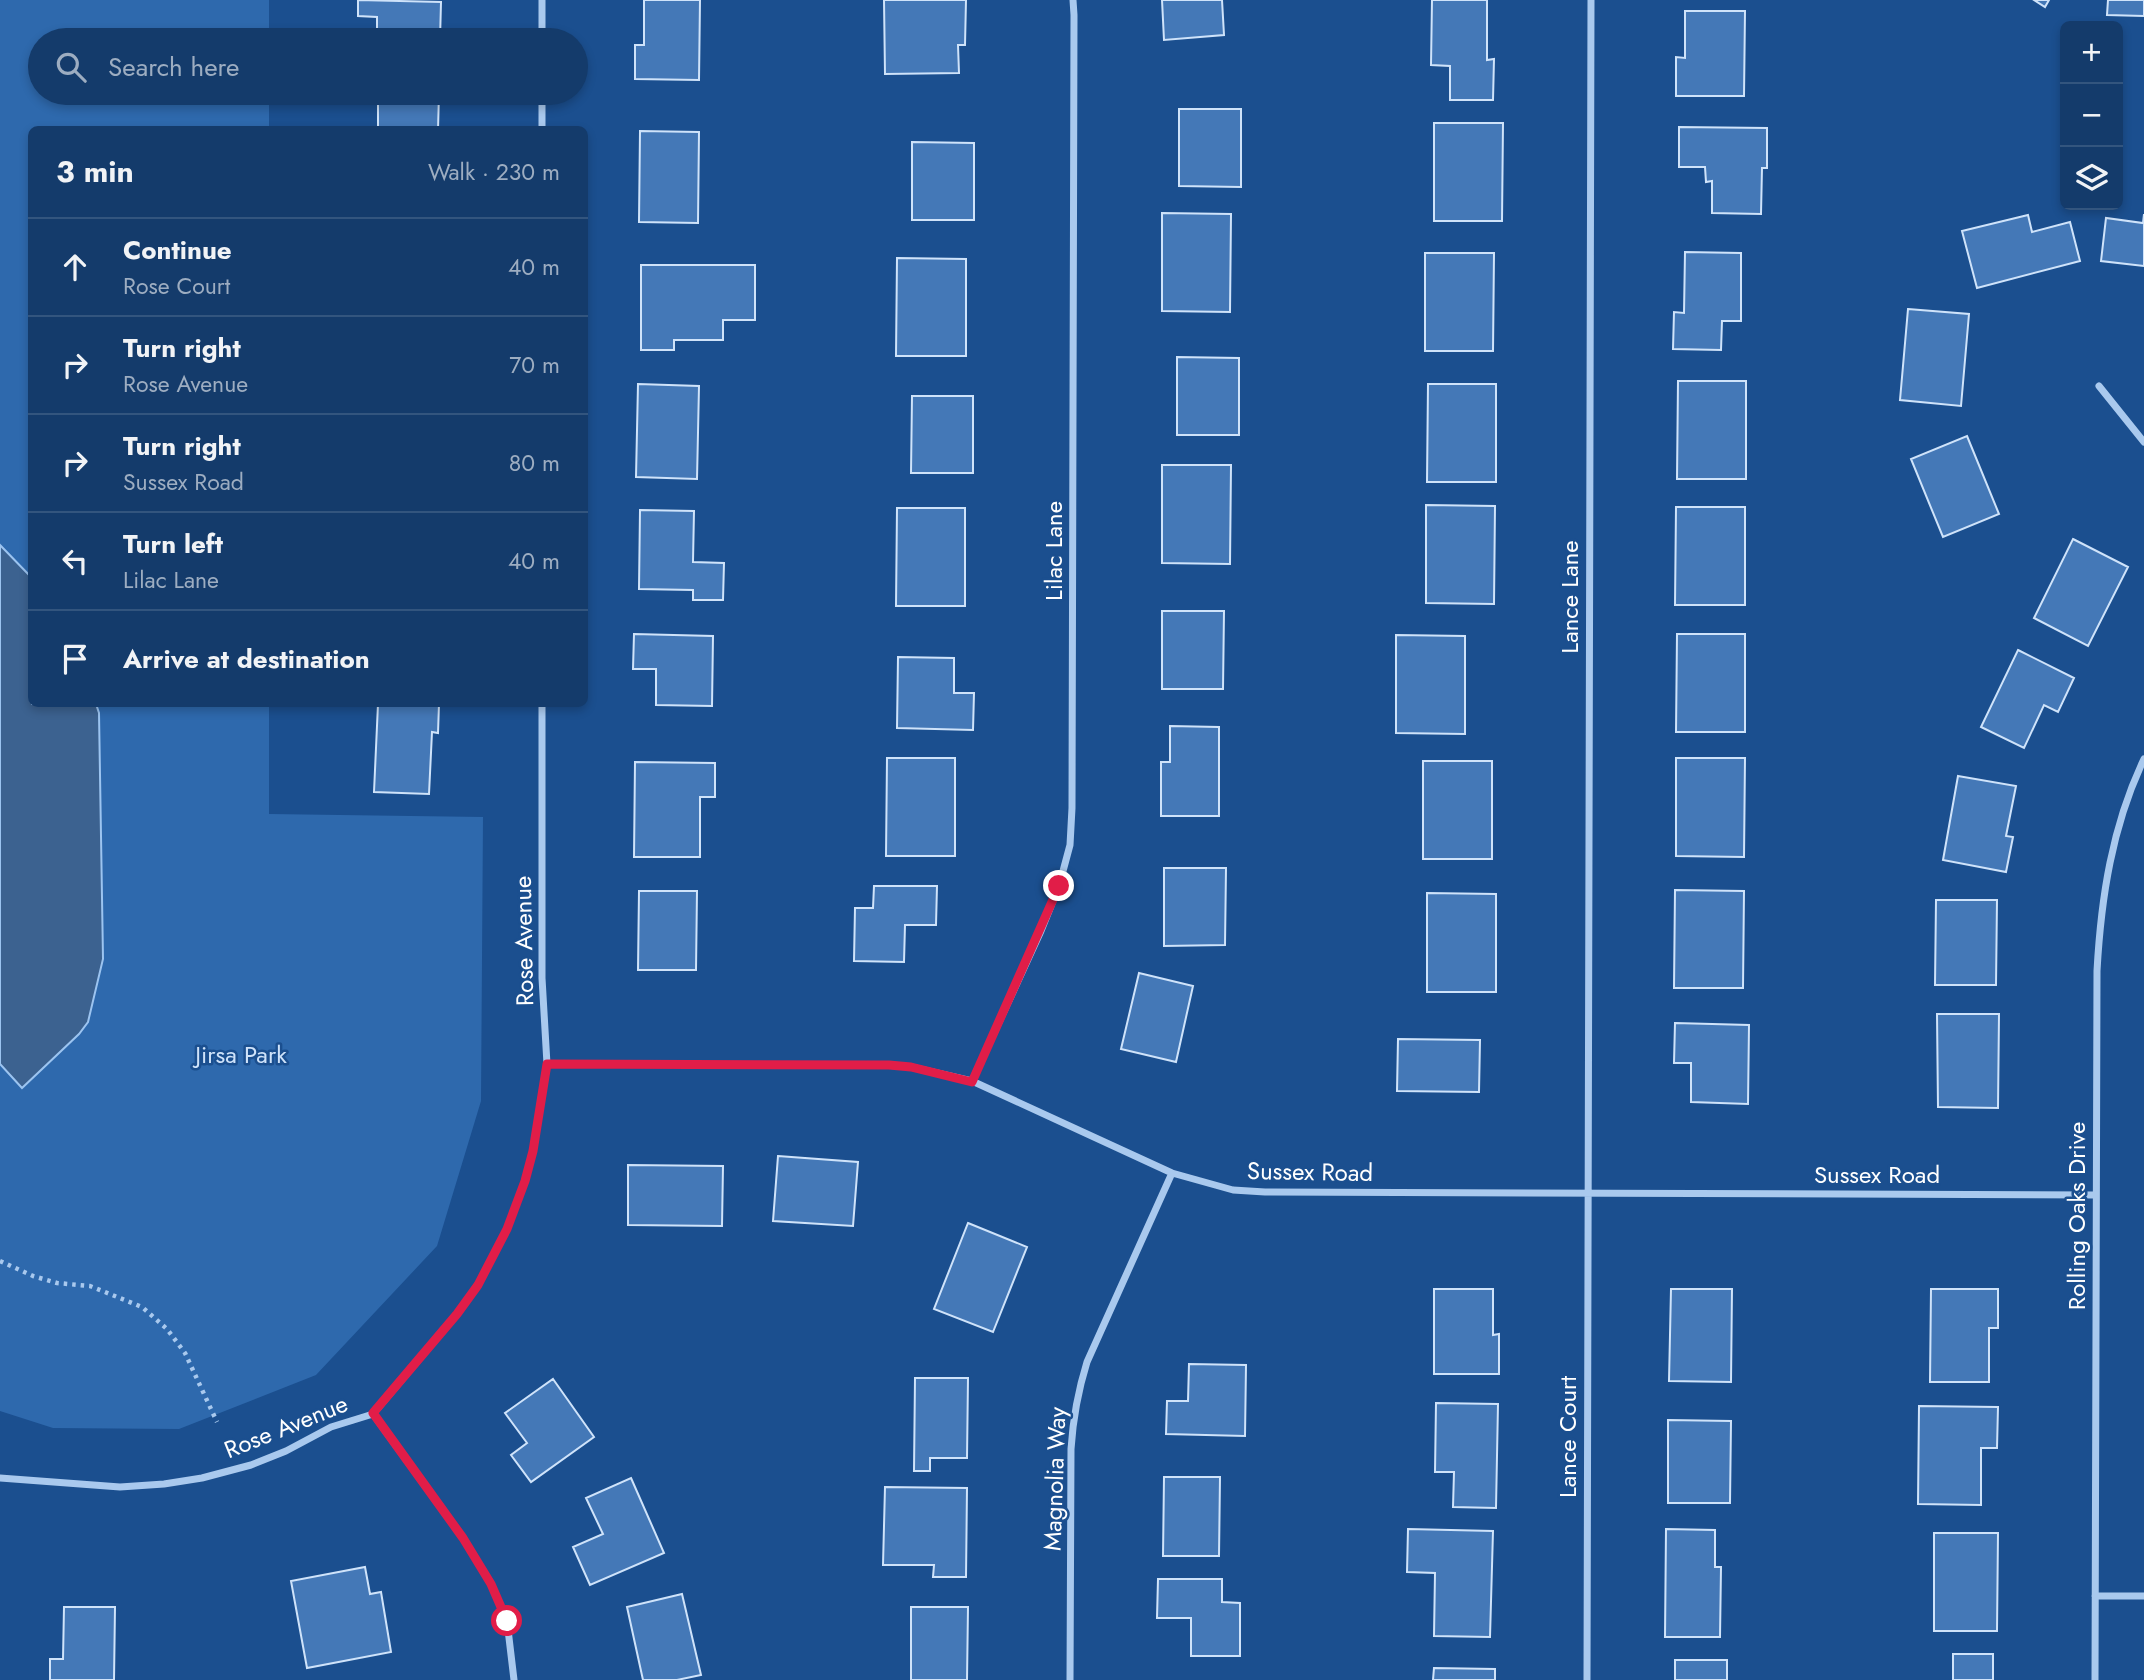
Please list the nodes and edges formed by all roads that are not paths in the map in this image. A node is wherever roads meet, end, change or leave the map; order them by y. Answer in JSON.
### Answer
{"nodes":[{"id":1,"x":542,"y":0,"type":"edge"},
{"id":2,"x":1073,"y":0,"type":"edge"},
{"id":3,"x":1591,"y":0,"type":"edge"},
{"id":4,"x":542,"y":28,"type":"edge"},
{"id":5,"x":542,"y":105,"type":"edge"},
{"id":6,"x":542,"y":126,"type":"edge"},
{"id":7,"x":2099,"y":386,"type":"dead end"},
{"id":8,"x":2144,"y":442,"type":"edge"},
{"id":9,"x":542,"y":707,"type":"edge"},
{"id":10,"x":2144,"y":759,"type":"edge"},
{"id":11,"x":547,"y":1064,"type":"junction"},
{"id":12,"x":972,"y":1082,"type":"junction"},
{"id":13,"x":1172,"y":1173,"type":"junction"},
{"id":14,"x":1588,"y":1194,"type":"junction"},
{"id":15,"x":2096,"y":1195,"type":"junction"},
{"id":16,"x":373,"y":1413,"type":"junction"},
{"id":17,"x":0,"y":1478,"type":"edge"},
{"id":18,"x":2095,"y":1596,"type":"junction"},
{"id":19,"x":2144,"y":1596,"type":"edge"},
{"id":20,"x":514,"y":1680,"type":"edge"},
{"id":21,"x":1070,"y":1680,"type":"edge"},
{"id":22,"x":1587,"y":1680,"type":"edge"},
{"id":23,"x":2095,"y":1680,"type":"edge"}],
"edges":[{"from":1,"to":4,"type":"street"},
{"from":2,"to":12,"type":"street","name":"Lilac Lane"},
{"from":3,"to":14,"type":"street","name":"Lance Lane"},
{"from":5,"to":6,"type":"street"},
{"from":7,"to":8,"type":"street"},
{"from":9,"to":11,"type":"street","name":"Rose Avenue"},
{"from":10,"to":15,"type":"street","name":"Rolling Oaks Drive"},
{"from":11,"to":12,"type":"street","name":"Sussex Road"},
{"from":11,"to":16,"type":"street","name":"Rose Avenue"},
{"from":12,"to":13,"type":"street","name":"Sussex Road"},
{"from":13,"to":14,"type":"street","name":"Sussex Road"},
{"from":13,"to":21,"type":"street","name":"Magnolia Way"},
{"from":14,"to":15,"type":"street","name":"Sussex Road"},
{"from":14,"to":22,"type":"street","name":"Lance Court"},
{"from":15,"to":18,"type":"street","name":"Rolling Oaks Drive"},
{"from":16,"to":17,"type":"street","name":"Rose Avenue"},
{"from":16,"to":20,"type":"street"},
{"from":18,"to":19,"type":"street"},
{"from":18,"to":23,"type":"street","name":"Rolling Oaks Drive"}]}
